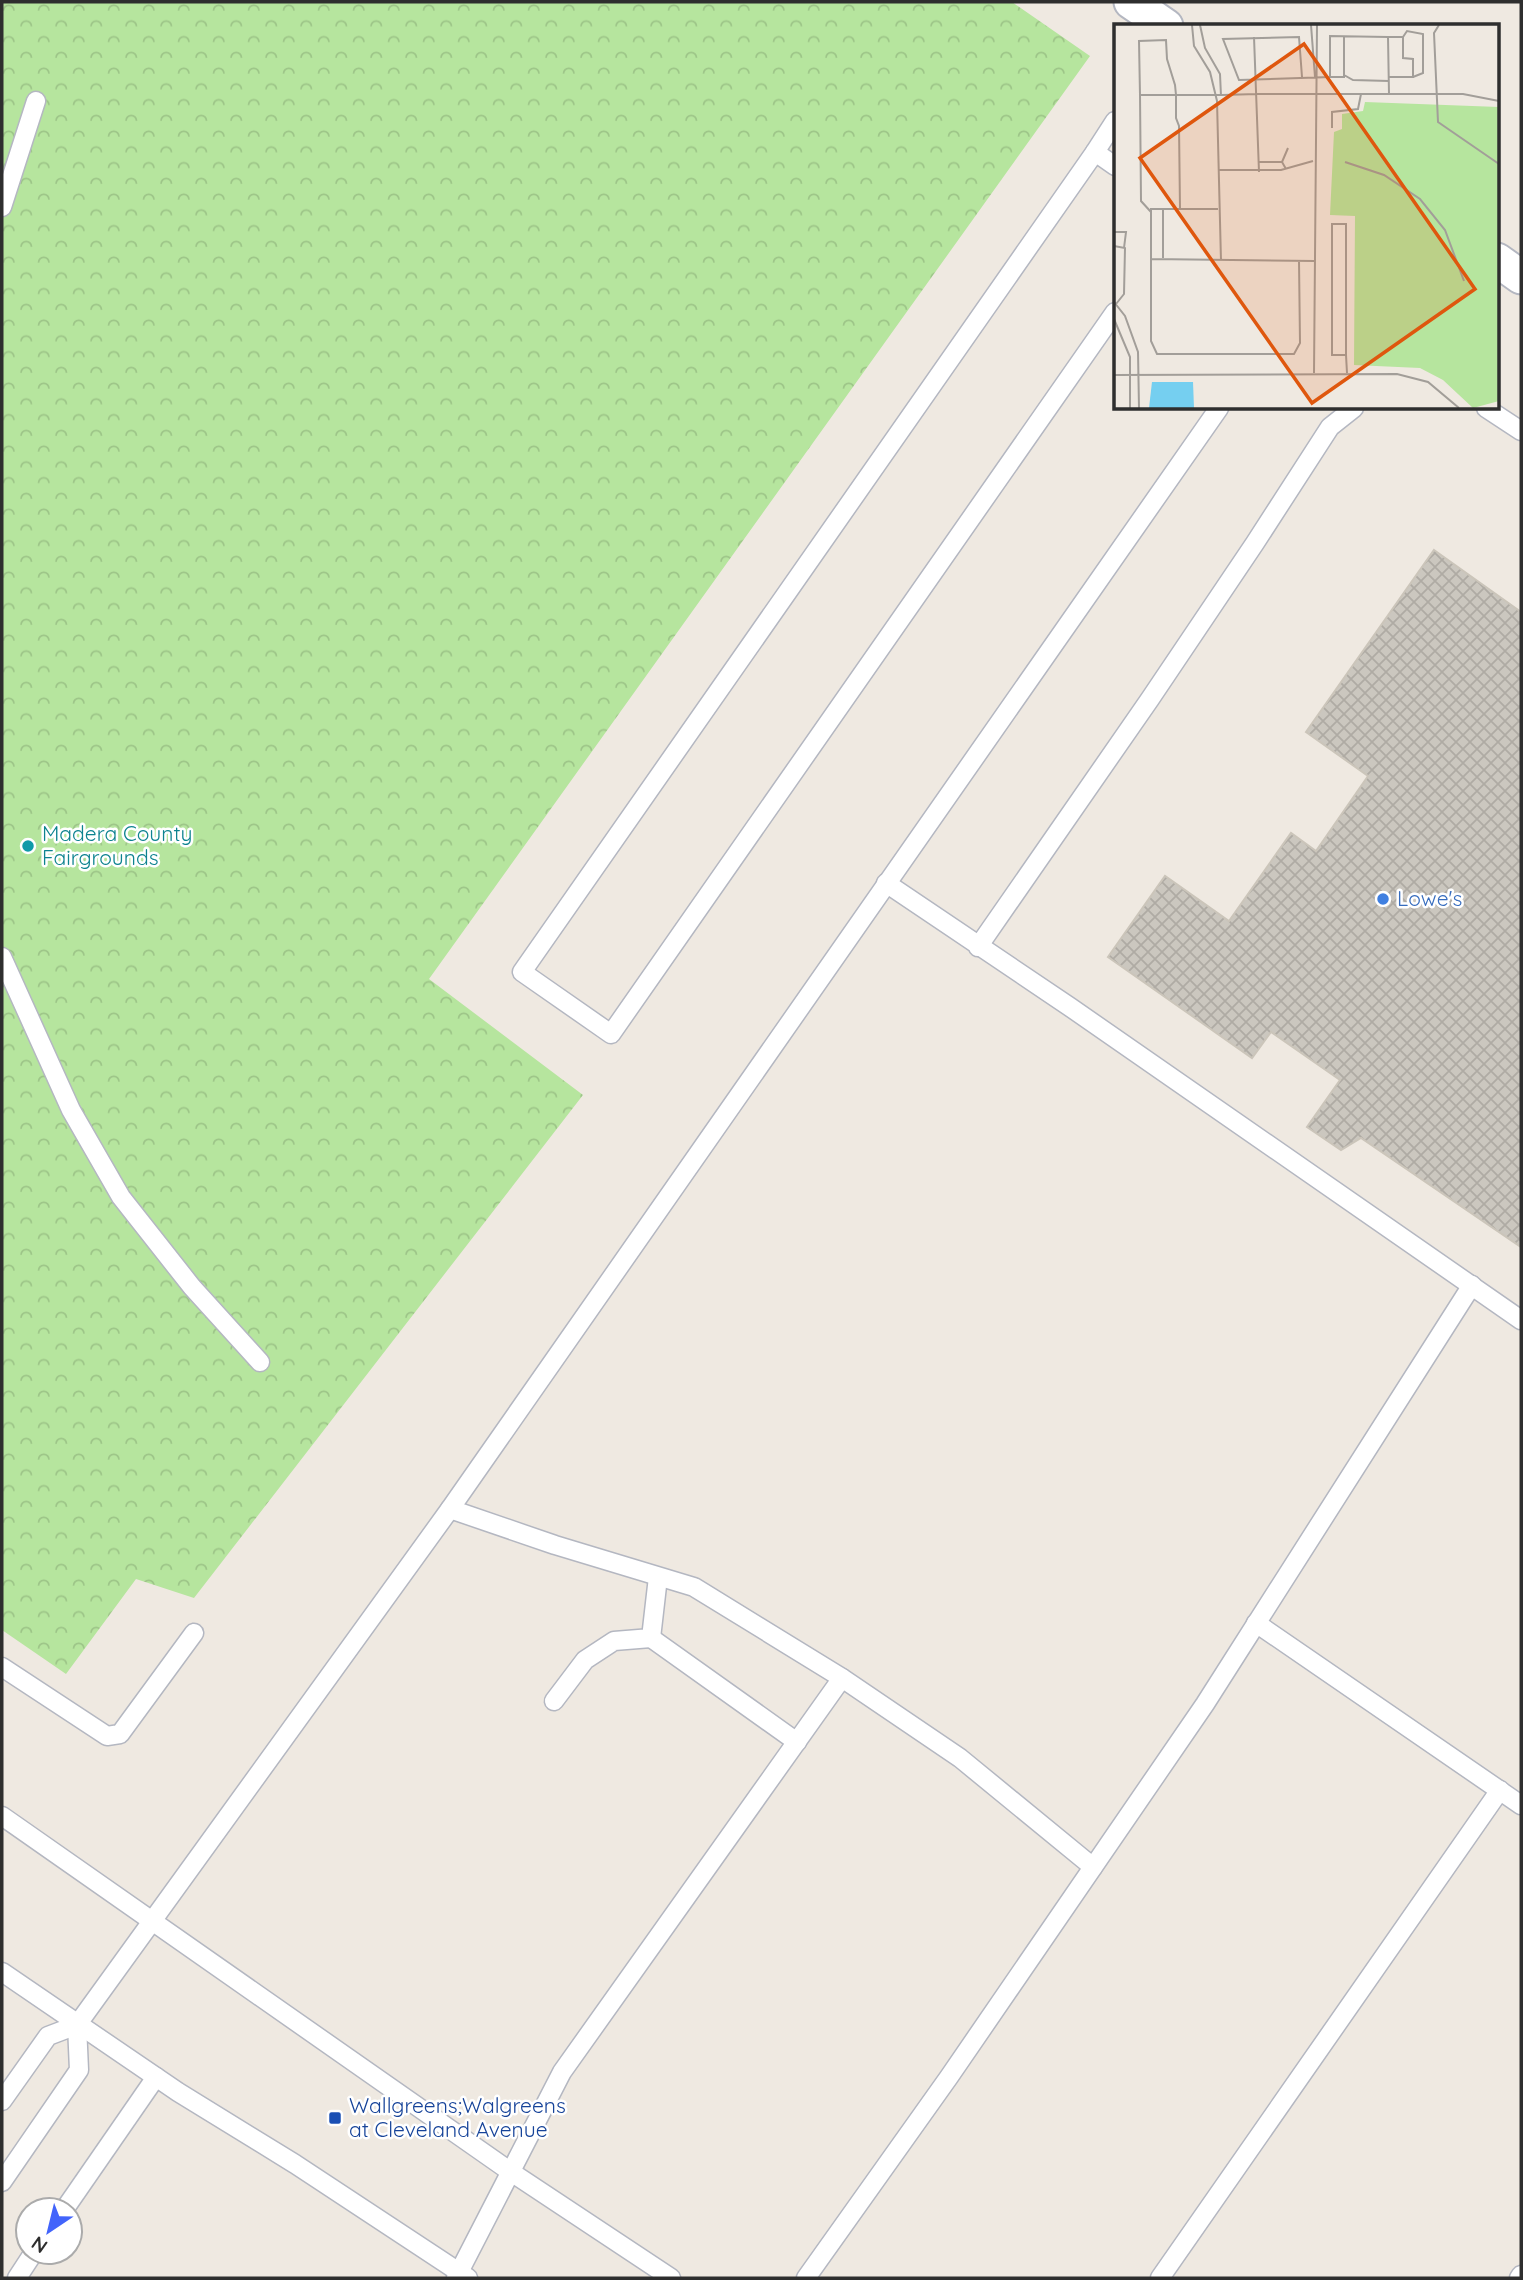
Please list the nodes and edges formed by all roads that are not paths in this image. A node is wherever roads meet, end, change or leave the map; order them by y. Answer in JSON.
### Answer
{"nodes":[{"id":1,"x":1131,"y":2,"type":"edge"},
{"id":2,"x":1163,"y":24,"type":"edge"},
{"id":3,"x":36,"y":101,"type":"dead end"},
{"id":4,"x":1114,"y":123,"type":"edge"},
{"id":5,"x":1095,"y":152,"type":"junction"},
{"id":6,"x":1114,"y":165,"type":"edge"},
{"id":7,"x":2,"y":207,"type":"edge"},
{"id":8,"x":1498,"y":261,"type":"edge"},
{"id":9,"x":1521,"y":277,"type":"edge"},
{"id":10,"x":1114,"y":313,"type":"edge"},
{"id":11,"x":1218,"y":410,"type":"edge"},
{"id":12,"x":1351,"y":410,"type":"edge"},
{"id":13,"x":1489,"y":410,"type":"edge"},
{"id":14,"x":1521,"y":431,"type":"edge"},
{"id":15,"x":886,"y":883,"type":"junction"},
{"id":16,"x":978,"y":947,"type":"junction"},
{"id":17,"x":2,"y":957,"type":"edge"},
{"id":18,"x":1472,"y":1285,"type":"junction"},
{"id":19,"x":1521,"y":1320,"type":"edge"},
{"id":20,"x":260,"y":1362,"type":"dead end"},
{"id":21,"x":450,"y":1509,"type":"junction"},
{"id":22,"x":658,"y":1577,"type":"junction"},
{"id":23,"x":1256,"y":1623,"type":"junction"},
{"id":24,"x":194,"y":1633,"type":"dead end"},
{"id":25,"x":651,"y":1638,"type":"junction"},
{"id":26,"x":2,"y":1667,"type":"edge"},
{"id":27,"x":842,"y":1678,"type":"junction"},
{"id":28,"x":554,"y":1702,"type":"dead end"},
{"id":29,"x":796,"y":1742,"type":"junction"},
{"id":30,"x":1500,"y":1790,"type":"junction"},
{"id":31,"x":1521,"y":1805,"type":"edge"},
{"id":32,"x":2,"y":1816,"type":"edge"},
{"id":33,"x":1093,"y":1867,"type":"junction"},
{"id":34,"x":153,"y":1922,"type":"junction"},
{"id":35,"x":2,"y":1972,"type":"edge"},
{"id":36,"x":77,"y":2025,"type":"junction"},
{"id":37,"x":156,"y":2077,"type":"junction"},
{"id":38,"x":2,"y":2101,"type":"edge"},
{"id":39,"x":510,"y":2172,"type":"junction"},
{"id":40,"x":2,"y":2182,"type":"edge"},
{"id":41,"x":74,"y":2196,"type":"edge"},
{"id":42,"x":461,"y":2276,"type":"edge"},
{"id":43,"x":671,"y":2278,"type":"edge"},
{"id":44,"x":806,"y":2278,"type":"edge"},
{"id":45,"x":1160,"y":2278,"type":"edge"}],
"edges":[{"from":1,"to":2,"type":"street"},
{"from":3,"to":7,"type":"lane"},
{"from":4,"to":5,"type":"lane"},
{"from":5,"to":6,"type":"lane"},
{"from":5,"to":10,"type":"lane"},
{"from":8,"to":9,"type":"street"},
{"from":11,"to":15,"type":"lane"},
{"from":12,"to":16,"type":"lane"},
{"from":13,"to":14,"type":"lane"},
{"from":15,"to":16,"type":"lane"},
{"from":15,"to":21,"type":"lane"},
{"from":16,"to":18,"type":"lane"},
{"from":17,"to":20,"type":"lane"},
{"from":18,"to":19,"type":"lane"},
{"from":18,"to":23,"type":"lane"},
{"from":21,"to":22,"type":"lane"},
{"from":21,"to":34,"type":"lane"},
{"from":22,"to":25,"type":"lane"},
{"from":22,"to":27,"type":"lane"},
{"from":23,"to":30,"type":"lane"},
{"from":23,"to":33,"type":"lane"},
{"from":24,"to":26,"type":"lane"},
{"from":25,"to":28,"type":"lane"},
{"from":25,"to":29,"type":"lane"},
{"from":27,"to":29,"type":"lane"},
{"from":27,"to":33,"type":"lane"},
{"from":29,"to":39,"type":"lane"},
{"from":30,"to":31,"type":"lane"},
{"from":30,"to":45,"type":"lane"},
{"from":32,"to":34,"type":"lane"},
{"from":33,"to":44,"type":"lane"},
{"from":34,"to":36,"type":"lane"},
{"from":34,"to":39,"type":"lane"},
{"from":35,"to":36,"type":"lane"},
{"from":36,"to":37,"type":"lane"},
{"from":36,"to":38,"type":"lane"},
{"from":36,"to":40,"type":"lane"},
{"from":37,"to":41,"type":"lane"},
{"from":37,"to":42,"type":"lane"},
{"from":39,"to":42,"type":"lane"},
{"from":39,"to":43,"type":"lane"}]}
